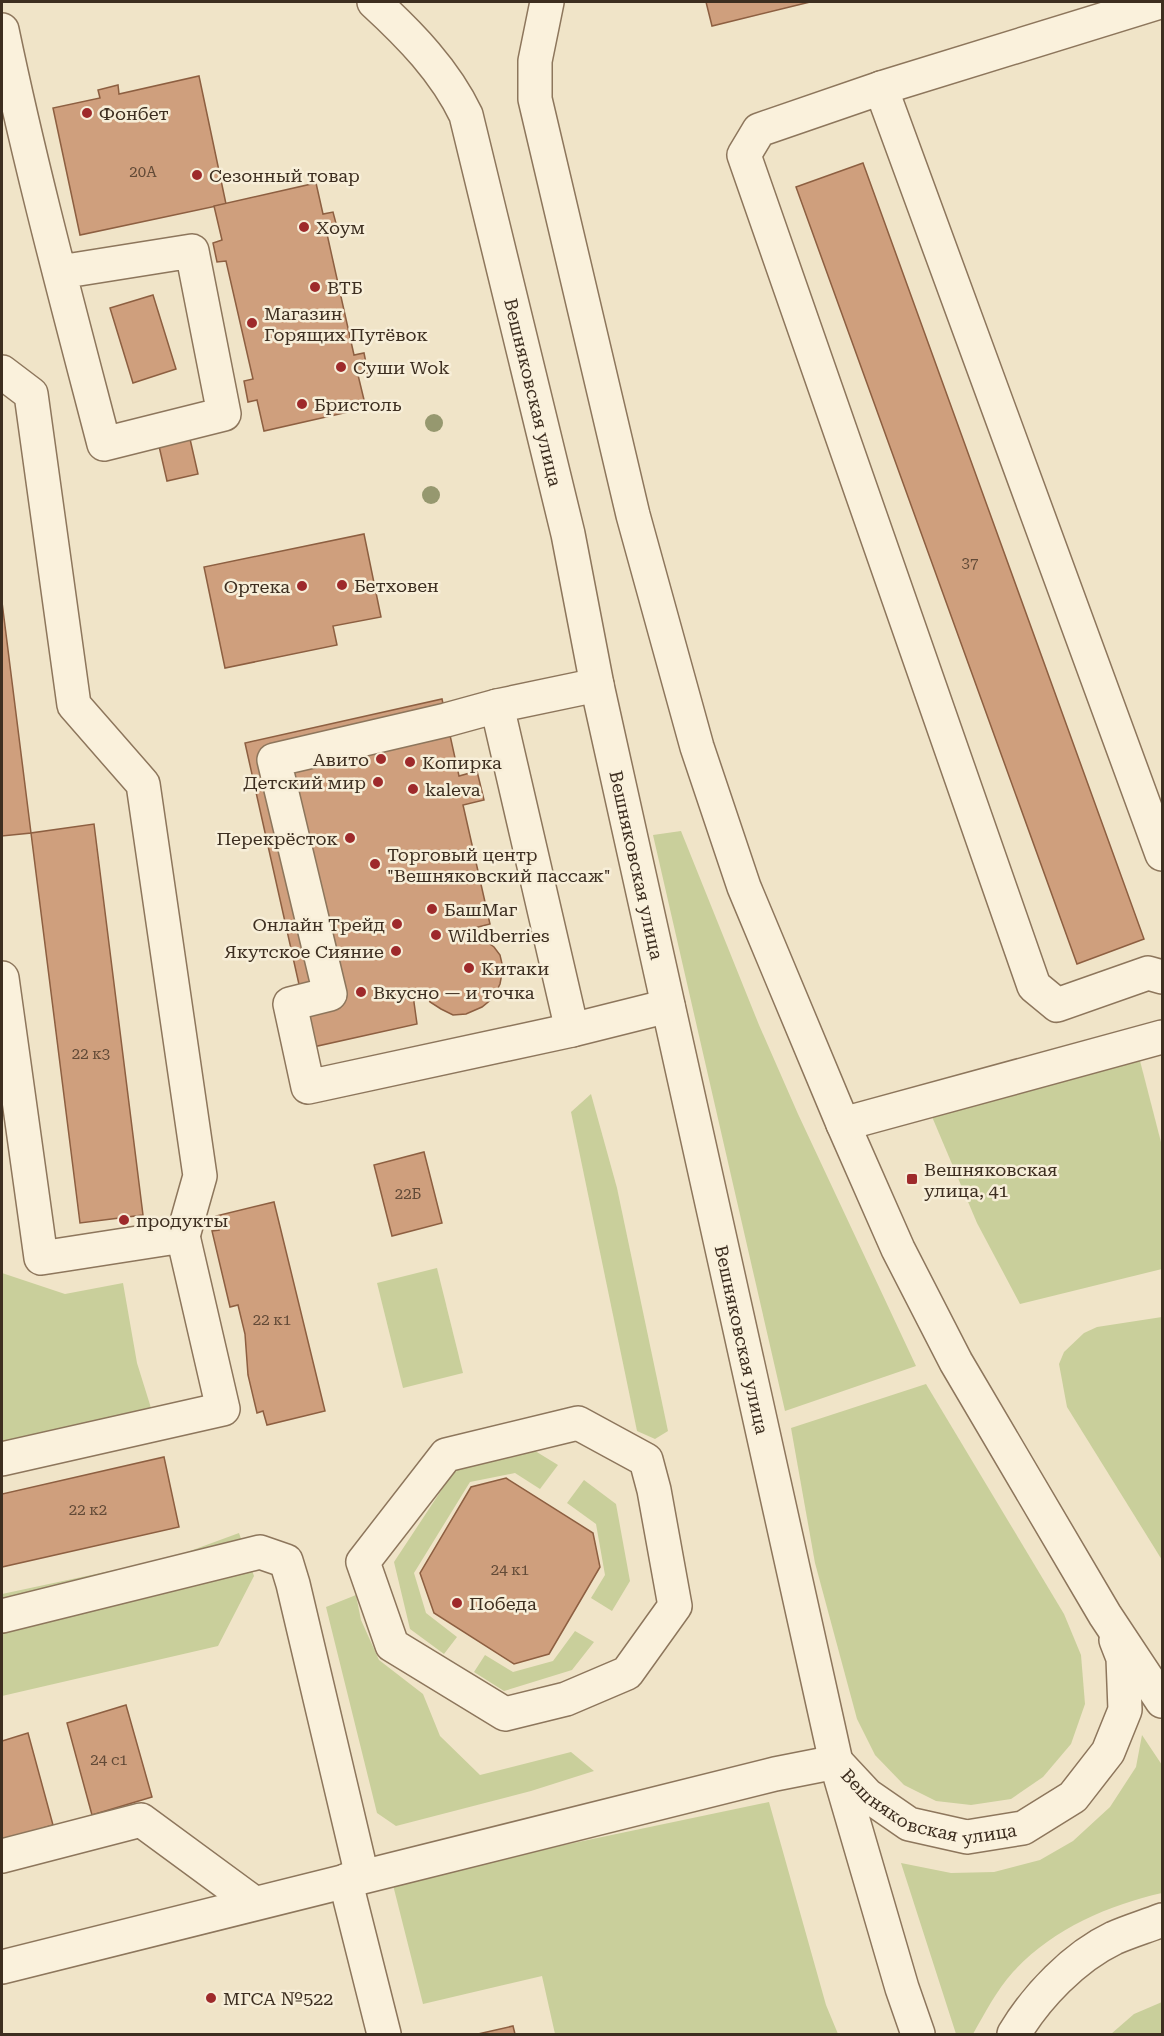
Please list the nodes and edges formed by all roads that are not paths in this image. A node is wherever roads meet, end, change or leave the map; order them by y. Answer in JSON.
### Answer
{"nodes":[{"id":1,"x":374,"y":2,"type":"edge"},
{"id":2,"x":547,"y":2,"type":"edge"},
{"id":3,"x":1160,"y":2,"type":"edge"},
{"id":4,"x":2,"y":30,"type":"edge"},
{"id":5,"x":881,"y":88,"type":"junction"},
{"id":6,"x":60,"y":272,"type":"junction"},
{"id":7,"x":2,"y":372,"type":"edge"},
{"id":8,"x":597,"y":685,"type":"junction"},
{"id":9,"x":497,"y":706,"type":"junction"},
{"id":10,"x":1162,"y":854,"type":"edge"},
{"id":11,"x":1162,"y":977,"type":"edge"},
{"id":12,"x":2,"y":978,"type":"edge"},
{"id":13,"x":668,"y":1006,"type":"junction"},
{"id":14,"x":572,"y":1030,"type":"junction"},
{"id":15,"x":1162,"y":1037,"type":"edge"},
{"id":16,"x":843,"y":1124,"type":"junction"},
{"id":17,"x":183,"y":1236,"type":"junction"},
{"id":18,"x":2,"y":1459,"type":"edge"},
{"id":19,"x":1106,"y":1615,"type":"junction"},
{"id":20,"x":2,"y":1616,"type":"edge"},
{"id":21,"x":627,"y":1673,"type":"joint"},
{"id":22,"x":1162,"y":1701,"type":"edge"},
{"id":23,"x":836,"y":1762,"type":"junction"},
{"id":24,"x":2,"y":1856,"type":"edge"},
{"id":25,"x":355,"y":1878,"type":"junction"},
{"id":26,"x":254,"y":1903,"type":"junction"},
{"id":27,"x":1162,"y":1920,"type":"edge"},
{"id":28,"x":2,"y":1967,"type":"edge"},
{"id":29,"x":384,"y":2034,"type":"edge"},
{"id":30,"x":918,"y":2034,"type":"edge"},
{"id":31,"x":1014,"y":2034,"type":"edge"}],
"edges":[{"from":1,"to":8,"type":"street","name":"Вешняковская улица"},
{"from":2,"to":16,"type":"street","name":"Вешняковская улица"},
{"from":3,"to":5,"type":"street"},
{"from":4,"to":6,"type":"street"},
{"from":5,"to":10,"type":"street"},
{"from":5,"to":11,"type":"street"},
{"from":6,"to":6,"type":"street"},
{"from":7,"to":17,"type":"street"},
{"from":8,"to":9,"type":"street"},
{"from":8,"to":13,"type":"street","name":"Вешняковская улица"},
{"from":9,"to":14,"type":"street"},
{"from":9,"to":14,"type":"street"},
{"from":12,"to":17,"type":"street"},
{"from":13,"to":14,"type":"street"},
{"from":13,"to":23,"type":"street","name":"Вешняковская улица"},
{"from":15,"to":16,"type":"street"},
{"from":16,"to":19,"type":"street","name":"Вешняковская улица"},
{"from":17,"to":18,"type":"street"},
{"from":19,"to":22,"type":"street","name":"Вешняковская улица"},
{"from":19,"to":23,"type":"street","name":"Вешняковская улица"},
{"from":20,"to":25,"type":"street"},
{"from":21,"to":21,"type":"street"},
{"from":23,"to":25,"type":"street"},
{"from":23,"to":30,"type":"street","name":"Вешняковская улица"},
{"from":24,"to":26,"type":"street"},
{"from":25,"to":26,"type":"street"},
{"from":25,"to":29,"type":"street"},
{"from":26,"to":28,"type":"street"},
{"from":27,"to":31,"type":"street"}]}
